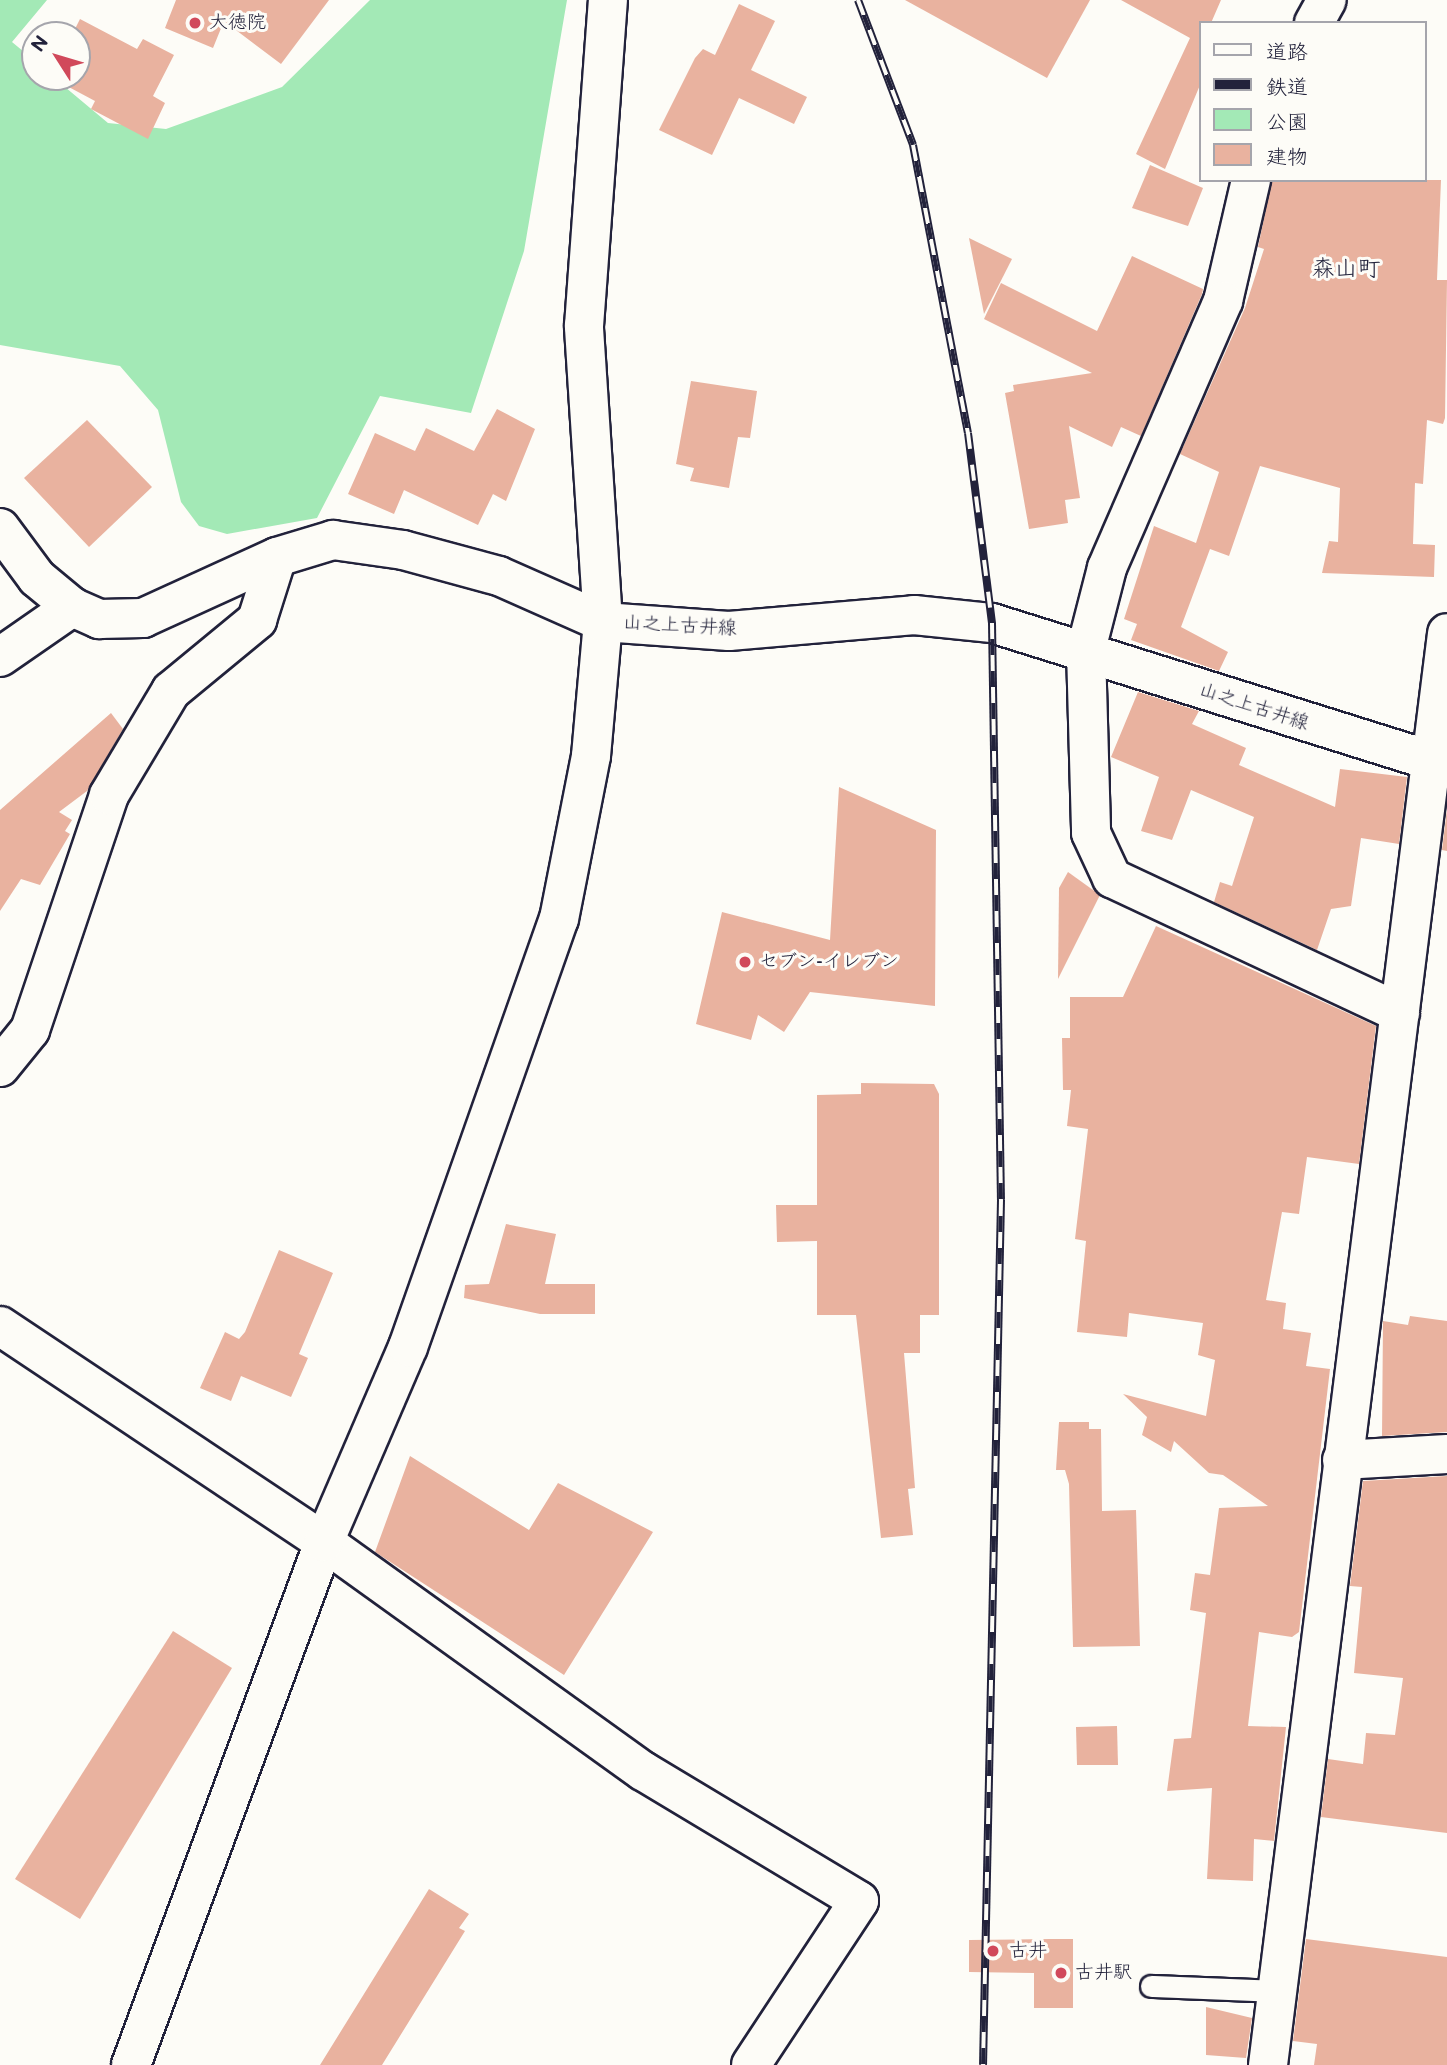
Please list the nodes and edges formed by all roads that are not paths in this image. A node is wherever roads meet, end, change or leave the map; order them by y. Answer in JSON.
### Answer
{"nodes":[{"id":1,"x":608,"y":0,"type":"edge"},
{"id":2,"x":1327,"y":0,"type":"edge"},
{"id":3,"x":1315,"y":21,"type":"edge"},
{"id":4,"x":1251,"y":182,"type":"edge"},
{"id":5,"x":0,"y":528,"type":"edge"},
{"id":6,"x":276,"y":557,"type":"junction"},
{"id":7,"x":72,"y":607,"type":"junction"},
{"id":8,"x":603,"y":622,"type":"junction"},
{"id":9,"x":1447,"y":633,"type":"edge"},
{"id":10,"x":1086,"y":650,"type":"junction"},
{"id":11,"x":0,"y":657,"type":"edge"},
{"id":12,"x":1439,"y":764,"type":"edge"},
{"id":13,"x":1400,"y":1013,"type":"junction"},
{"id":14,"x":0,"y":1067,"type":"edge"},
{"id":15,"x":0,"y":1326,"type":"edge"},
{"id":16,"x":1447,"y":1454,"type":"edge"},
{"id":17,"x":1342,"y":1460,"type":"junction"},
{"id":18,"x":324,"y":1542,"type":"junction"},
{"id":19,"x":1151,"y":1986,"type":"dead end"},
{"id":20,"x":1281,"y":1991,"type":"junction"},
{"id":21,"x":131,"y":2065,"type":"edge"},
{"id":22,"x":751,"y":2065,"type":"edge"},
{"id":23,"x":1268,"y":2065,"type":"edge"}],
"edges":[{"from":1,"to":8,"type":"street"},
{"from":2,"to":3,"type":"street"},
{"from":4,"to":10,"type":"street"},
{"from":5,"to":7,"type":"street","name":"山之上古井線"},
{"from":6,"to":7,"type":"street","name":"山之上古井線"},
{"from":6,"to":8,"type":"street","name":"山之上古井線"},
{"from":6,"to":14,"type":"street"},
{"from":7,"to":11,"type":"street"},
{"from":8,"to":10,"type":"street","name":"山之上古井線"},
{"from":8,"to":18,"type":"street"},
{"from":9,"to":12,"type":"street"},
{"from":10,"to":12,"type":"street","name":"山之上古井線"},
{"from":10,"to":13,"type":"street"},
{"from":12,"to":13,"type":"street"},
{"from":13,"to":17,"type":"street"},
{"from":15,"to":18,"type":"street"},
{"from":16,"to":17,"type":"street"},
{"from":17,"to":20,"type":"street"},
{"from":18,"to":21,"type":"street"},
{"from":18,"to":22,"type":"street"},
{"from":19,"to":20,"type":"lane"},
{"from":20,"to":23,"type":"street"}]}
